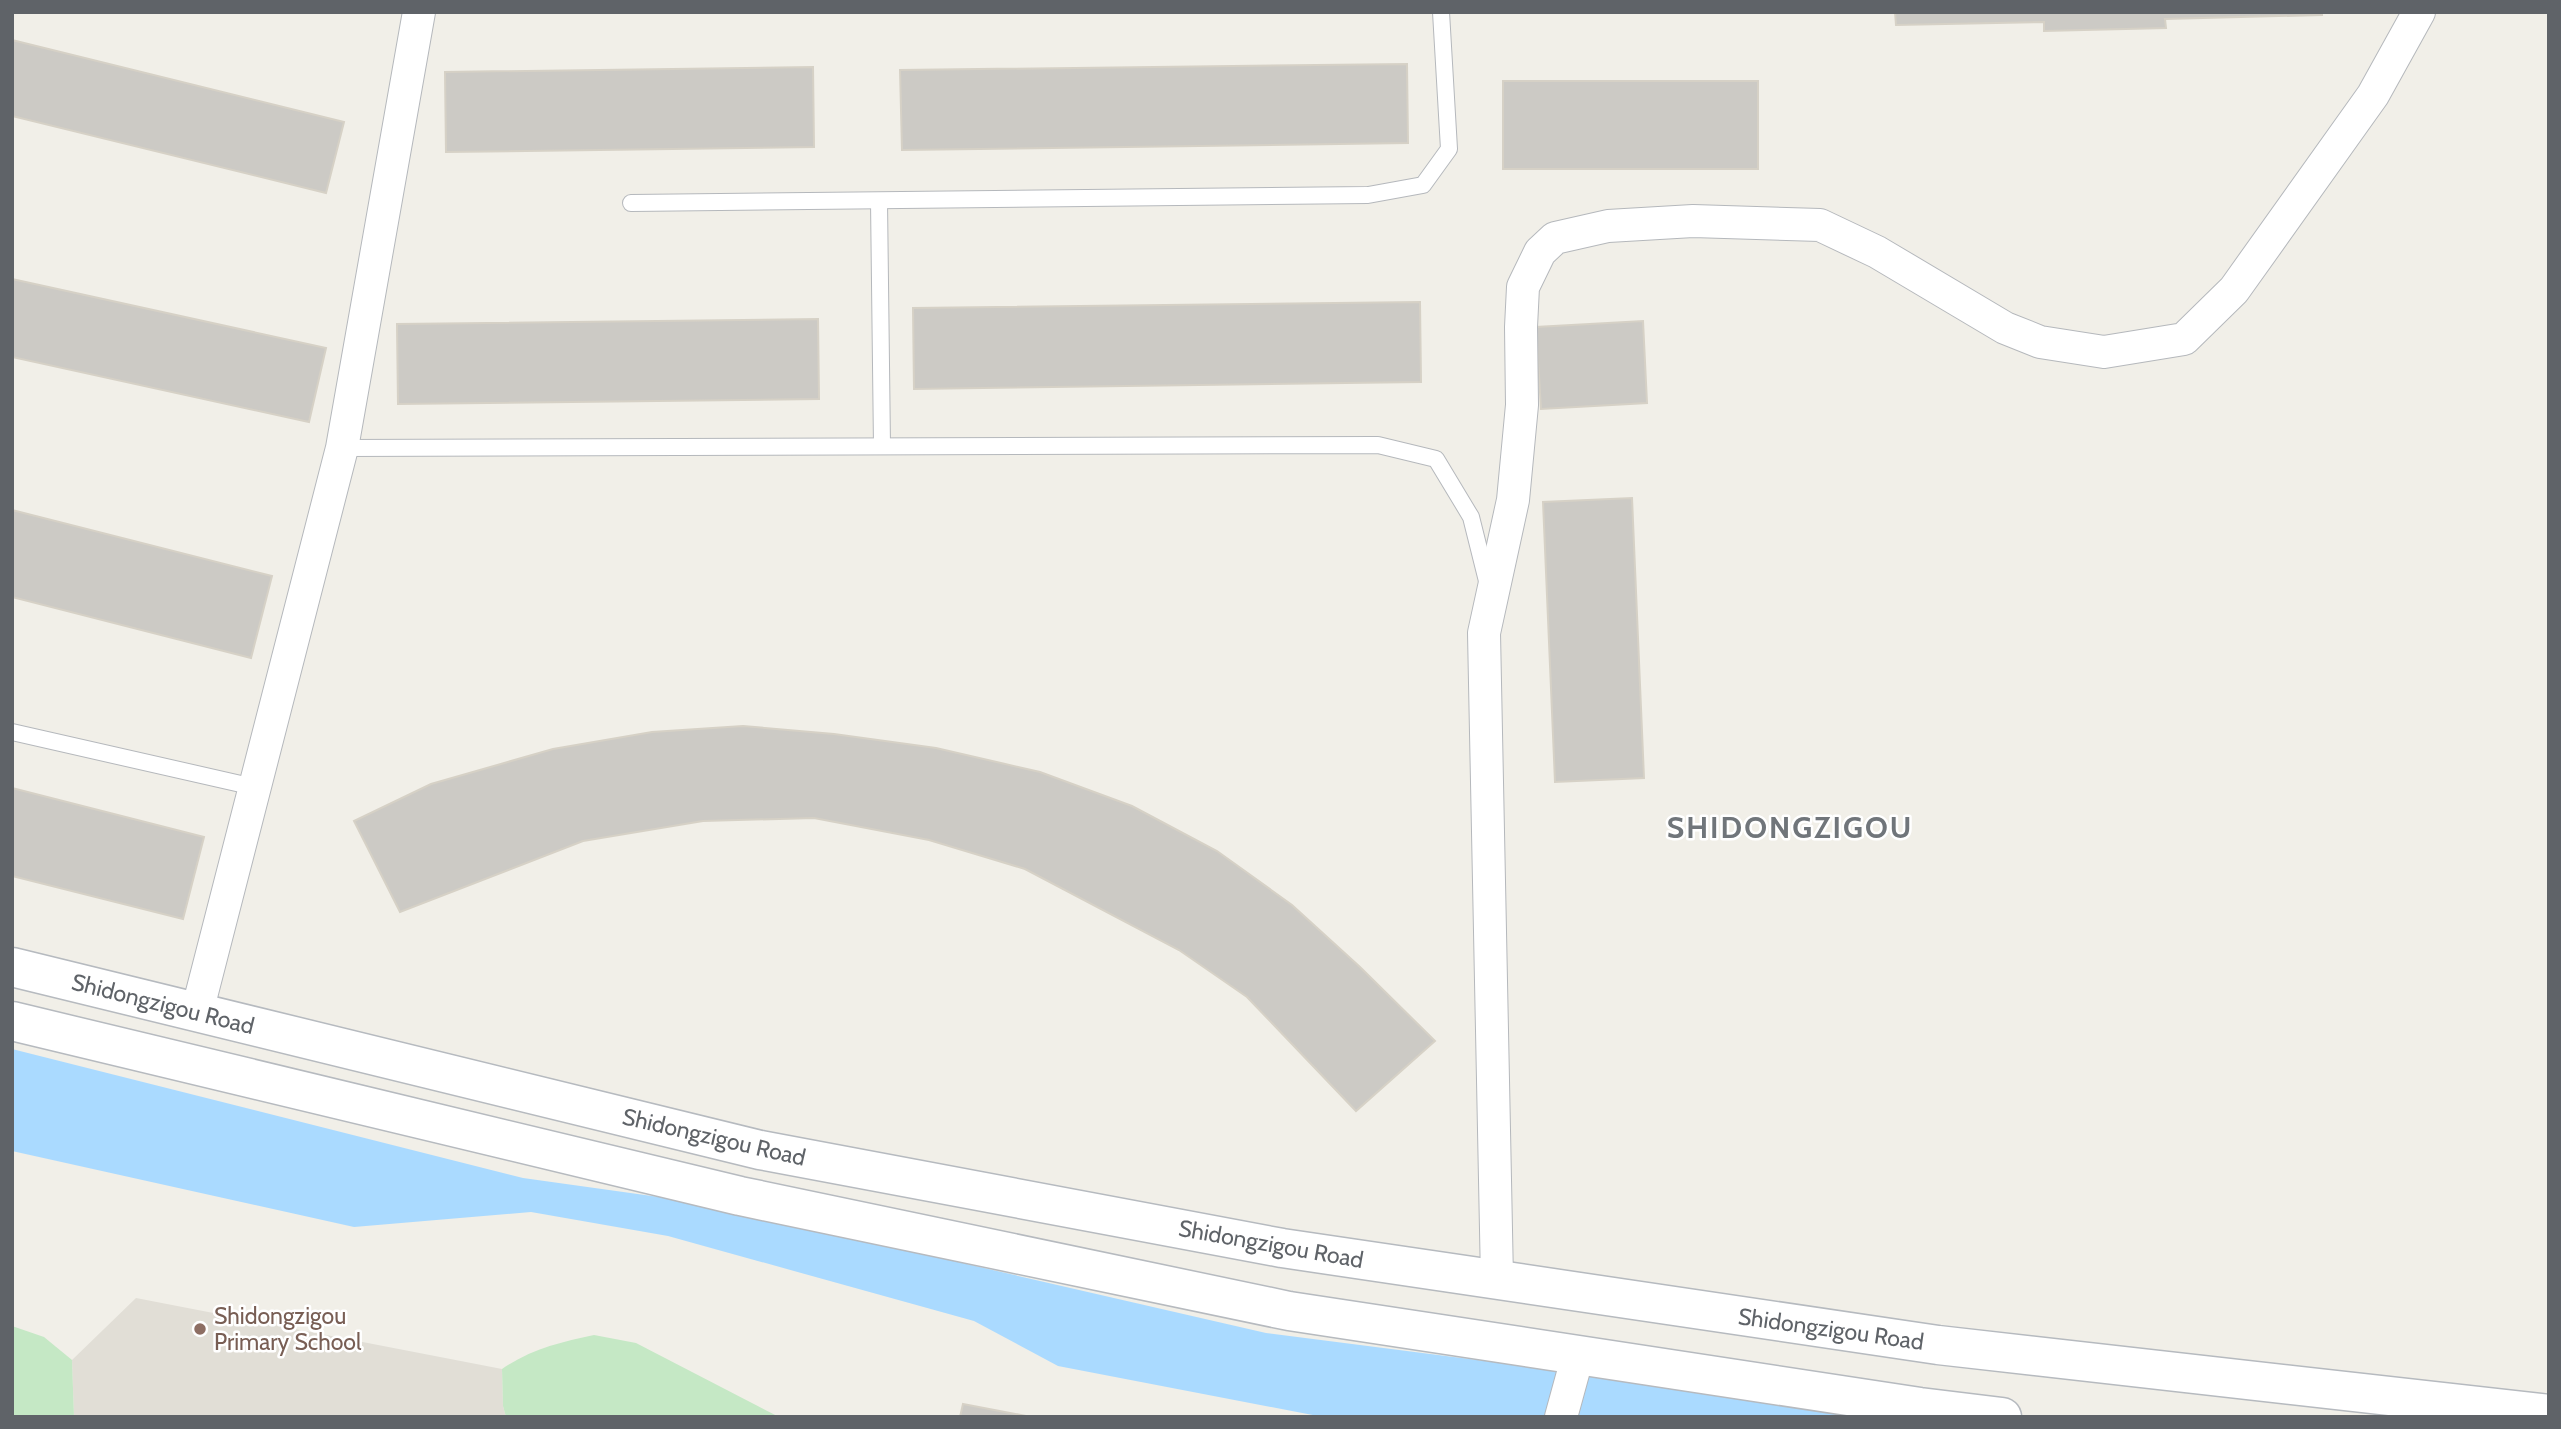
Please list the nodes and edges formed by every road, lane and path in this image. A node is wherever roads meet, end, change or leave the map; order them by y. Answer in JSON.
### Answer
{"nodes":[{"id":1,"x":419,"y":12,"type":"edge"},
{"id":2,"x":1441,"y":12,"type":"edge"},
{"id":3,"x":2419,"y":12,"type":"edge"},
{"id":4,"x":879,"y":201,"type":"junction"},
{"id":5,"x":631,"y":203,"type":"dead end"},
{"id":6,"x":882,"y":446,"type":"junction"},
{"id":7,"x":342,"y":448,"type":"junction"},
{"id":8,"x":1492,"y":599,"type":"junction"},
{"id":9,"x":12,"y":732,"type":"edge"},
{"id":10,"x":254,"y":787,"type":"junction"},
{"id":11,"x":12,"y":967,"type":"edge"},
{"id":12,"x":197,"y":1012,"type":"junction"},
{"id":13,"x":12,"y":1021,"type":"edge"},
{"id":14,"x":1497,"y":1279,"type":"junction"},
{"id":15,"x":1576,"y":1360,"type":"junction"},
{"id":16,"x":2549,"y":1414,"type":"edge"},
{"id":17,"x":1561,"y":1417,"type":"edge"},
{"id":18,"x":2003,"y":1417,"type":"edge"}],
"edges":[{"from":1,"to":7,"type":"street"},
{"from":2,"to":4,"type":"lane"},
{"from":3,"to":8,"type":"street"},
{"from":4,"to":5,"type":"lane"},
{"from":4,"to":6,"type":"lane"},
{"from":6,"to":7,"type":"lane"},
{"from":6,"to":8,"type":"lane"},
{"from":7,"to":10,"type":"street"},
{"from":8,"to":14,"type":"street"},
{"from":9,"to":10,"type":"lane"},
{"from":10,"to":12,"type":"street"},
{"from":11,"to":12,"type":"main road","name":"Shidongzigou Road"},
{"from":12,"to":14,"type":"main road","name":"Shidongzigou Road"},
{"from":13,"to":15,"type":"main road"},
{"from":14,"to":16,"type":"main road","name":"Shidongzigou Road"},
{"from":15,"to":17,"type":"street"},
{"from":15,"to":18,"type":"main road"}]}
